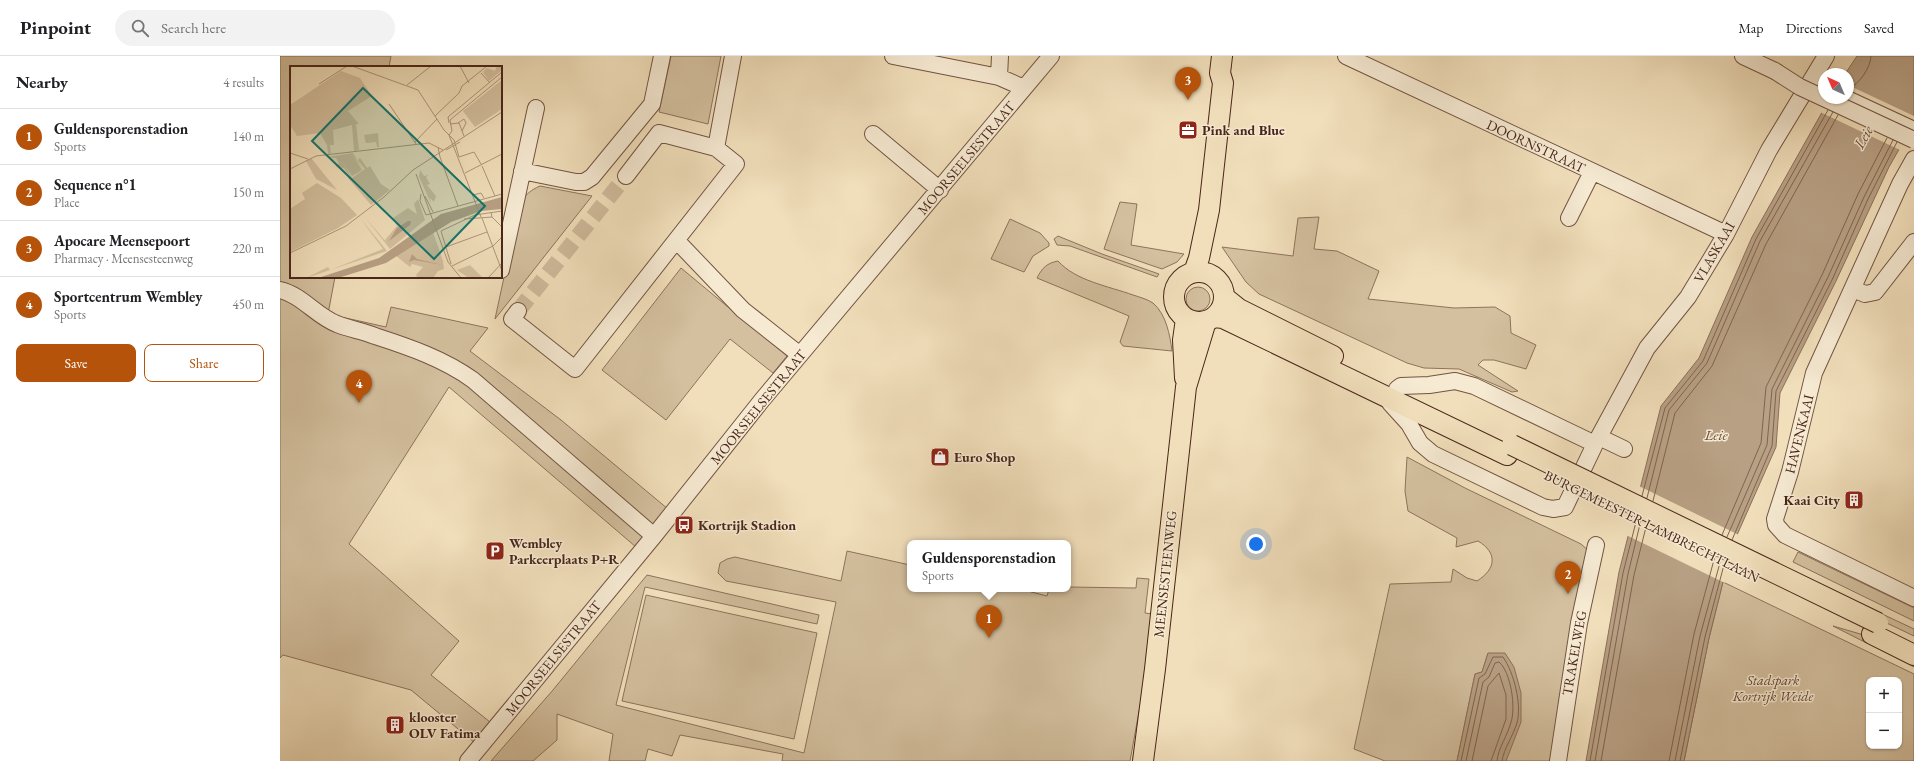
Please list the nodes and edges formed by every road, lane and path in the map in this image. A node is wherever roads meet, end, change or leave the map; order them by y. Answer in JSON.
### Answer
{"nodes":[{"id":1,"x":662,"y":56,"type":"edge"},
{"id":2,"x":733,"y":56,"type":"edge"},
{"id":3,"x":893,"y":56,"type":"edge"},
{"id":4,"x":1000,"y":56,"type":"edge"},
{"id":5,"x":1051,"y":56,"type":"edge"},
{"id":6,"x":1222,"y":56,"type":"edge"},
{"id":7,"x":1236,"y":56,"type":"edge"},
{"id":8,"x":1346,"y":56,"type":"edge"},
{"id":9,"x":1743,"y":56,"type":"edge"},
{"id":10,"x":1826,"y":56,"type":"edge"},
{"id":11,"x":1760,"y":60,"type":"edge"},
{"id":12,"x":1775,"y":71,"type":"junction"},
{"id":13,"x":999,"y":77,"type":"junction"},
{"id":14,"x":1223,"y":83,"type":"junction"},
{"id":15,"x":1818,"y":85,"type":"edge"},
{"id":16,"x":1024,"y":88,"type":"junction"},
{"id":17,"x":1854,"y":102,"type":"edge"},
{"id":18,"x":536,"y":108,"type":"dead end"},
{"id":19,"x":1914,"y":130,"type":"edge"},
{"id":20,"x":873,"y":134,"type":"dead end"},
{"id":21,"x":1914,"y":140,"type":"edge"},
{"id":22,"x":716,"y":148,"type":"junction"},
{"id":23,"x":1914,"y":159,"type":"edge"},
{"id":24,"x":522,"y":171,"type":"junction"},
{"id":25,"x":1592,"y":172,"type":"junction"},
{"id":26,"x":626,"y":176,"type":"tunnel mouth"},
{"id":27,"x":940,"y":190,"type":"junction"},
{"id":28,"x":1209,"y":210,"type":"junction"},
{"id":29,"x":1569,"y":218,"type":"dead end"},
{"id":30,"x":1726,"y":234,"type":"junction"},
{"id":31,"x":677,"y":241,"type":"junction"},
{"id":32,"x":1914,"y":242,"type":"edge"},
{"id":33,"x":1212,"y":258,"type":"junction"},
{"id":34,"x":502,"y":265,"type":"edge"},
{"id":35,"x":1194,"y":272,"type":"junction"},
{"id":36,"x":1216,"y":279,"type":"junction"},
{"id":37,"x":1853,"y":289,"type":"junction"},
{"id":38,"x":280,"y":290,"type":"edge"},
{"id":39,"x":1224,"y":297,"type":"junction"},
{"id":40,"x":518,"y":312,"type":"dead end"},
{"id":41,"x":1186,"y":319,"type":"junction"},
{"id":42,"x":1210,"y":319,"type":"junction"},
{"id":43,"x":1291,"y":334,"type":"junction"},
{"id":44,"x":800,"y":355,"type":"junction"},
{"id":45,"x":1186,"y":387,"type":"junction"},
{"id":46,"x":1393,"y":394,"type":"junction"},
{"id":47,"x":1597,"y":440,"type":"junction"},
{"id":48,"x":1624,"y":449,"type":"dead end"},
{"id":49,"x":1542,"y":507,"type":"joint"},
{"id":50,"x":654,"y":536,"type":"junction"},
{"id":51,"x":1596,"y":545,"type":"dead end"},
{"id":52,"x":1914,"y":598,"type":"edge"},
{"id":53,"x":1875,"y":629,"type":"junction"},
{"id":54,"x":1914,"y":641,"type":"edge"},
{"id":55,"x":1914,"y":655,"type":"edge"},
{"id":56,"x":468,"y":761,"type":"edge"},
{"id":57,"x":1143,"y":761,"type":"edge"},
{"id":58,"x":1558,"y":761,"type":"edge"}],
"edges":[{"from":1,"to":24,"type":"street"},
{"from":2,"to":22,"type":"street"},
{"from":3,"to":13,"type":"street"},
{"from":4,"to":13,"type":"street"},
{"from":5,"to":16,"type":"street","name":"MOORSEELSESTRAAT"},
{"from":6,"to":14,"type":"main road"},
{"from":7,"to":14,"type":"main road"},
{"from":8,"to":25,"type":"street","name":"DOORNSTRAAT"},
{"from":9,"to":11,"type":"street"},
{"from":10,"to":30,"type":"street","name":"VLASKAAI"},
{"from":11,"to":12,"type":"street"},
{"from":12,"to":15,"type":"street"},
{"from":12,"to":21,"type":"street","bridge":true},
{"from":13,"to":16,"type":"street"},
{"from":14,"to":28,"type":"main road"},
{"from":16,"to":27,"type":"street","name":"MOORSEELSESTRAAT"},
{"from":17,"to":19,"type":"street"},
{"from":18,"to":24,"type":"street"},
{"from":20,"to":27,"type":"street"},
{"from":22,"to":26,"type":"street"},
{"from":22,"to":31,"type":"street"},
{"from":23,"to":37,"type":"street","name":"HAVENKAAI"},
{"from":24,"to":34,"type":"street"},
{"from":25,"to":29,"type":"street"},
{"from":25,"to":30,"type":"street","name":"DOORNSTRAAT"},
{"from":27,"to":44,"type":"street","name":"MOORSEELSESTRAAT"},
{"from":28,"to":33,"type":"main road"},
{"from":28,"to":35,"type":"main road"},
{"from":30,"to":47,"type":"street","name":"VLASKAAI"},
{"from":31,"to":40,"type":"street"},
{"from":31,"to":44,"type":"street"},
{"from":32,"to":37,"type":"street"},
{"from":33,"to":36,"type":"main road"},
{"from":33,"to":43,"type":"main road"},
{"from":35,"to":36,"type":"main road"},
{"from":35,"to":41,"type":"main road"},
{"from":36,"to":39,"type":"main road"},
{"from":37,"to":52,"type":"street","name":"HAVENKAAI"},
{"from":38,"to":50,"type":"street"},
{"from":39,"to":42,"type":"main road"},
{"from":39,"to":43,"type":"main road","name":"BURGEMEESTER LAMBRECHTLAAN"},
{"from":41,"to":42,"type":"main road"},
{"from":41,"to":45,"type":"main road","name":"MEENSESTEENWEG"},
{"from":42,"to":45,"type":"main road","name":"MEENSESTEENWEG"},
{"from":42,"to":46,"type":"main road","name":"BURGEMEESTER LAMBRECHTLAAN"},
{"from":43,"to":46,"type":"main road","name":"BURGEMEESTER LAMBRECHTLAAN"},
{"from":44,"to":50,"type":"street","name":"MOORSEELSESTRAAT"},
{"from":45,"to":57,"type":"main road","name":"MEENSESTEENWEG"},
{"from":46,"to":47,"type":"street"},
{"from":46,"to":49,"type":"street","name":"BURGEMEESTER LAMBRECHTLAAN"},
{"from":46,"to":53,"type":"main road","name":"BURGEMEESTER LAMBRECHTLAAN"},
{"from":47,"to":48,"type":"street"},
{"from":47,"to":49,"type":"street","name":"VLASKAAI"},
{"from":50,"to":56,"type":"street","name":"MOORSEELSESTRAAT"},
{"from":51,"to":58,"type":"street","name":"TRAKELWEG"},
{"from":53,"to":54,"type":"main road","name":"BURGEMEESTER LAMBRECHTLAAN"},
{"from":53,"to":55,"type":"main road","name":"BURGEMEESTER LAMBRECHTLAAN"}]}
